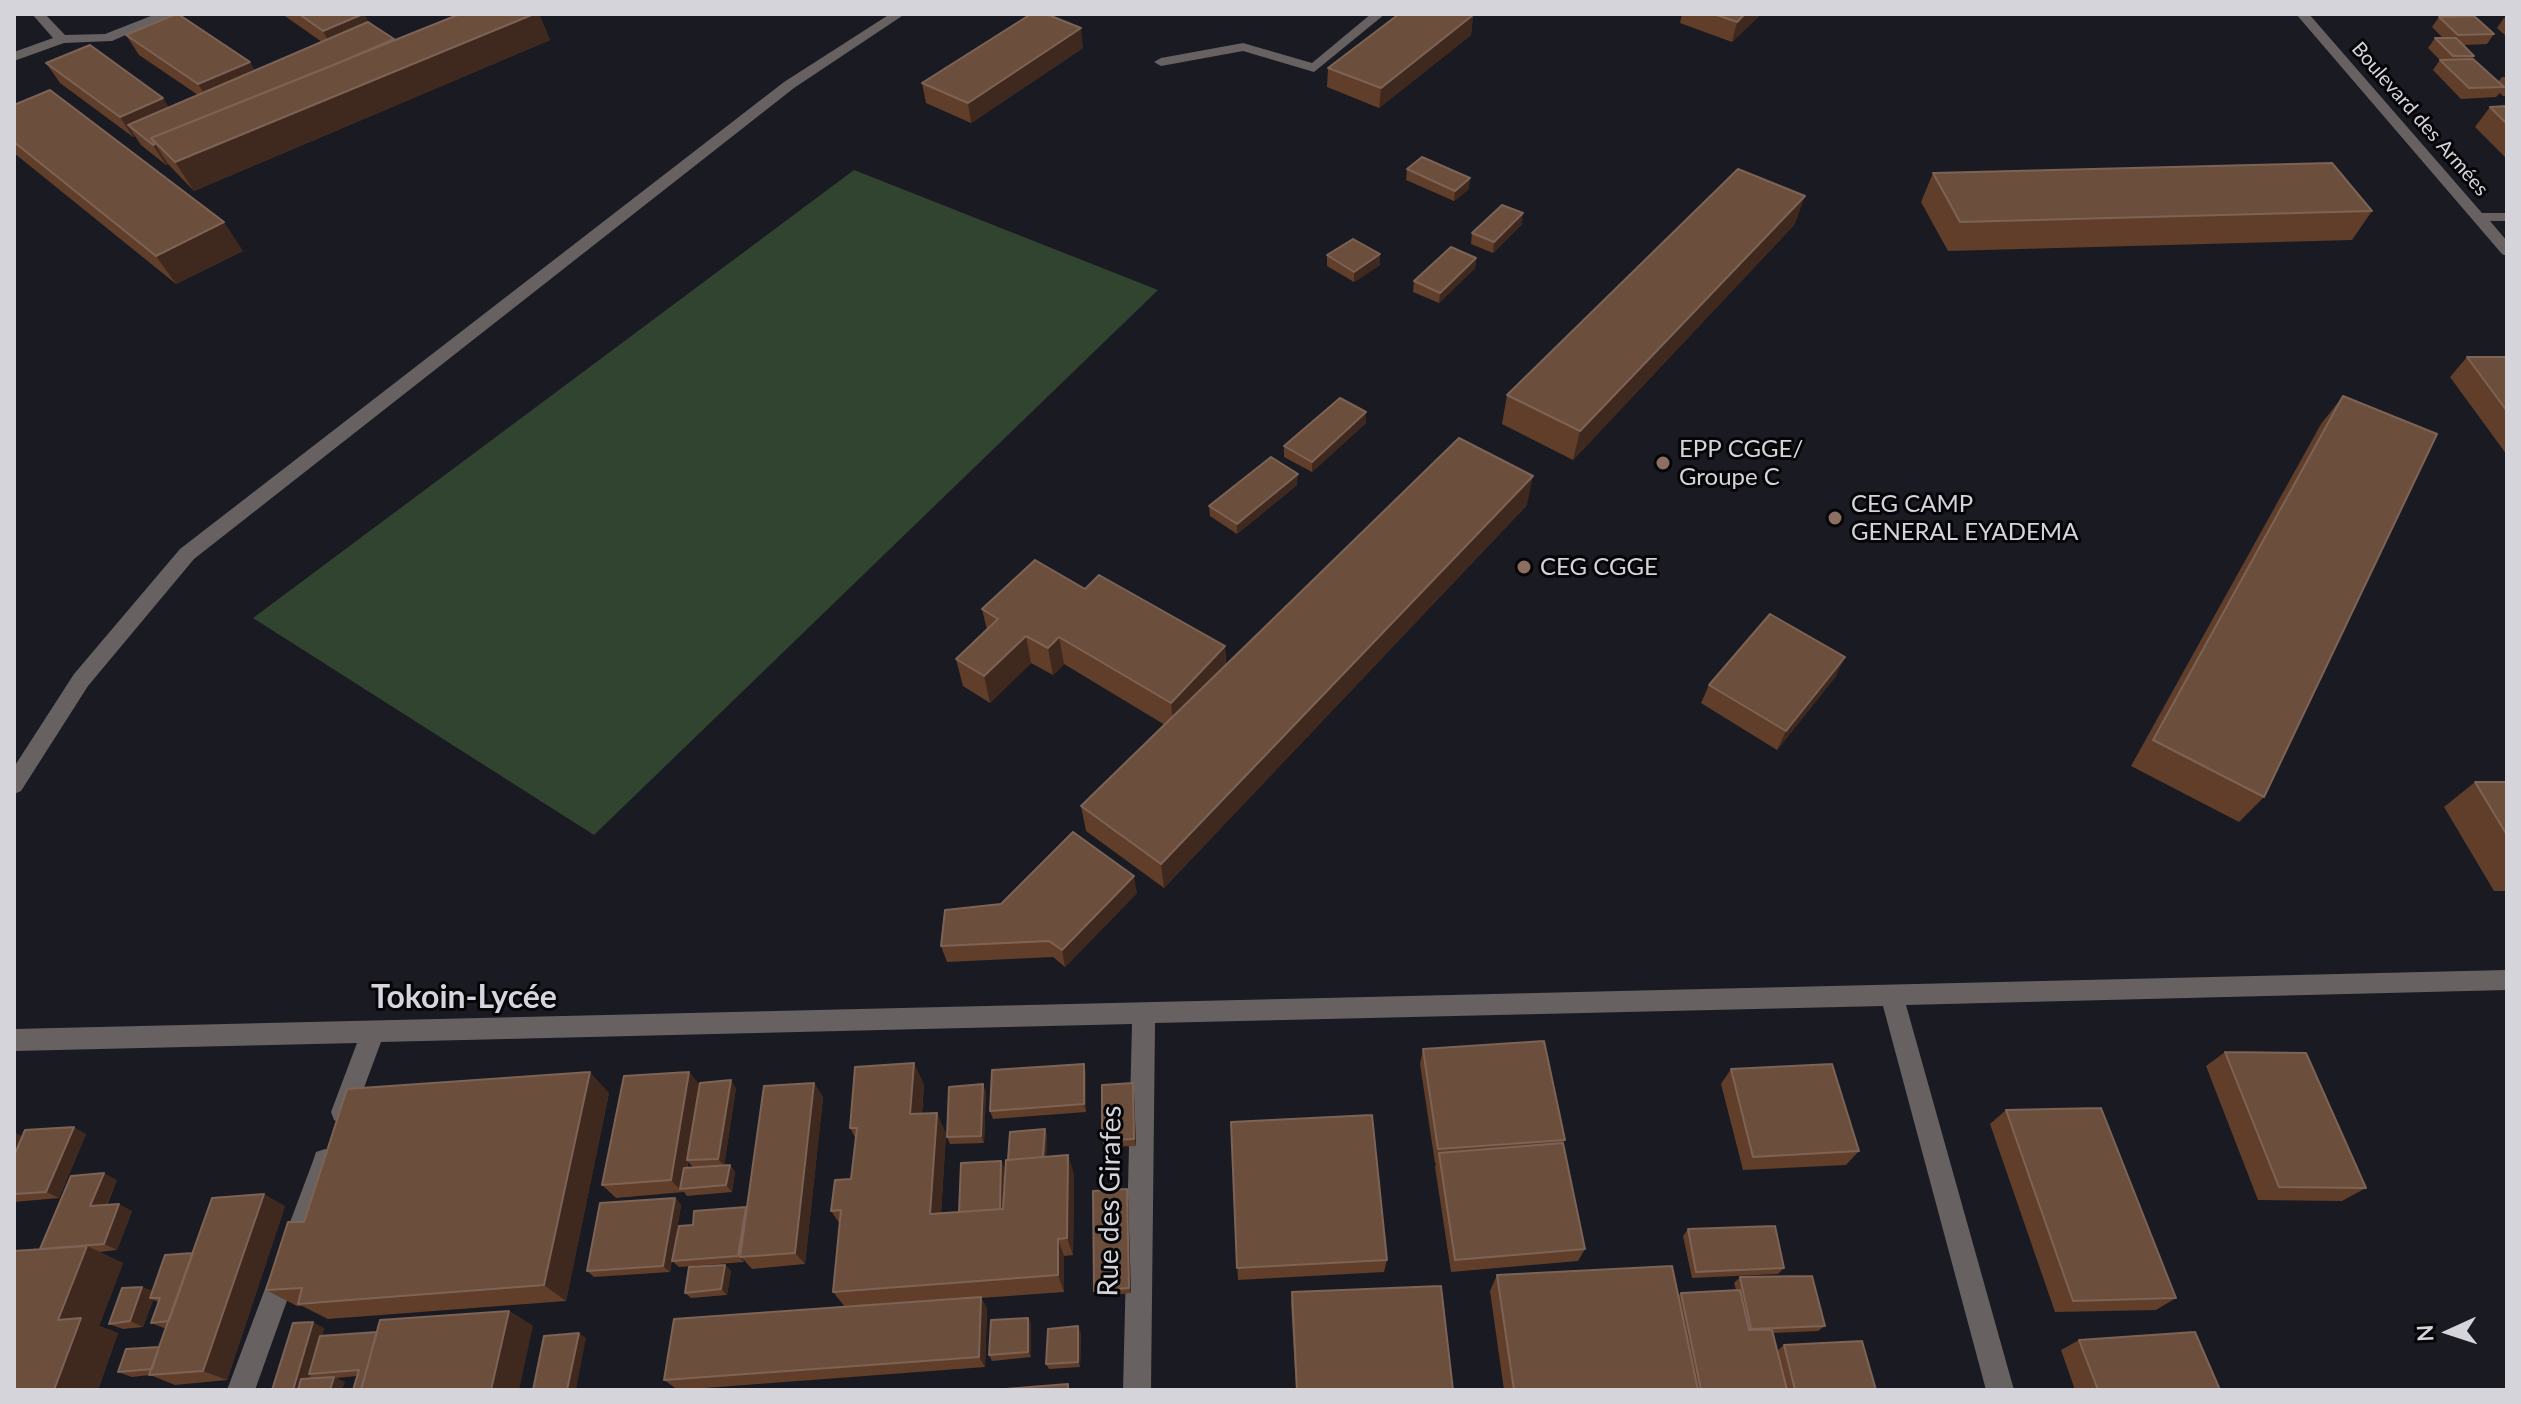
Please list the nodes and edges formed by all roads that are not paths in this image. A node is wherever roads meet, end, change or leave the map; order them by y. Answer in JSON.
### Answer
{"nodes":[{"id":1,"x":38,"y":14,"type":"edge"},
{"id":2,"x":168,"y":14,"type":"edge"},
{"id":3,"x":899,"y":14,"type":"edge"},
{"id":4,"x":1379,"y":14,"type":"edge"},
{"id":5,"x":2302,"y":14,"type":"edge"},
{"id":6,"x":62,"y":39,"type":"junction"},
{"id":7,"x":14,"y":57,"type":"edge"},
{"id":8,"x":1161,"y":62,"type":"dead end"},
{"id":9,"x":2478,"y":217,"type":"junction"},
{"id":10,"x":2507,"y":217,"type":"edge"},
{"id":11,"x":2507,"y":251,"type":"edge"},
{"id":12,"x":14,"y":785,"type":"edge"},
{"id":13,"x":2507,"y":980,"type":"edge"},
{"id":14,"x":1892,"y":995,"type":"junction"},
{"id":15,"x":1144,"y":1013,"type":"junction"},
{"id":16,"x":373,"y":1031,"type":"junction"},
{"id":17,"x":14,"y":1040,"type":"edge"},
{"id":18,"x":241,"y":1390,"type":"edge"},
{"id":19,"x":1137,"y":1390,"type":"edge"},
{"id":20,"x":2000,"y":1390,"type":"edge"}],
"edges":[{"from":1,"to":6,"type":"street"},
{"from":2,"to":6,"type":"street"},
{"from":3,"to":12,"type":"street"},
{"from":4,"to":8,"type":"street"},
{"from":5,"to":9,"type":"street","name":"Boulevard des Armées"},
{"from":6,"to":7,"type":"street"},
{"from":9,"to":10,"type":"street"},
{"from":9,"to":11,"type":"street","name":"Boulevard des Armées"},
{"from":13,"to":14,"type":"street"},
{"from":14,"to":15,"type":"street"},
{"from":14,"to":20,"type":"street"},
{"from":15,"to":16,"type":"street"},
{"from":15,"to":19,"type":"street","name":"Rue des Girafes"},
{"from":16,"to":17,"type":"street"},
{"from":16,"to":18,"type":"street"}]}
